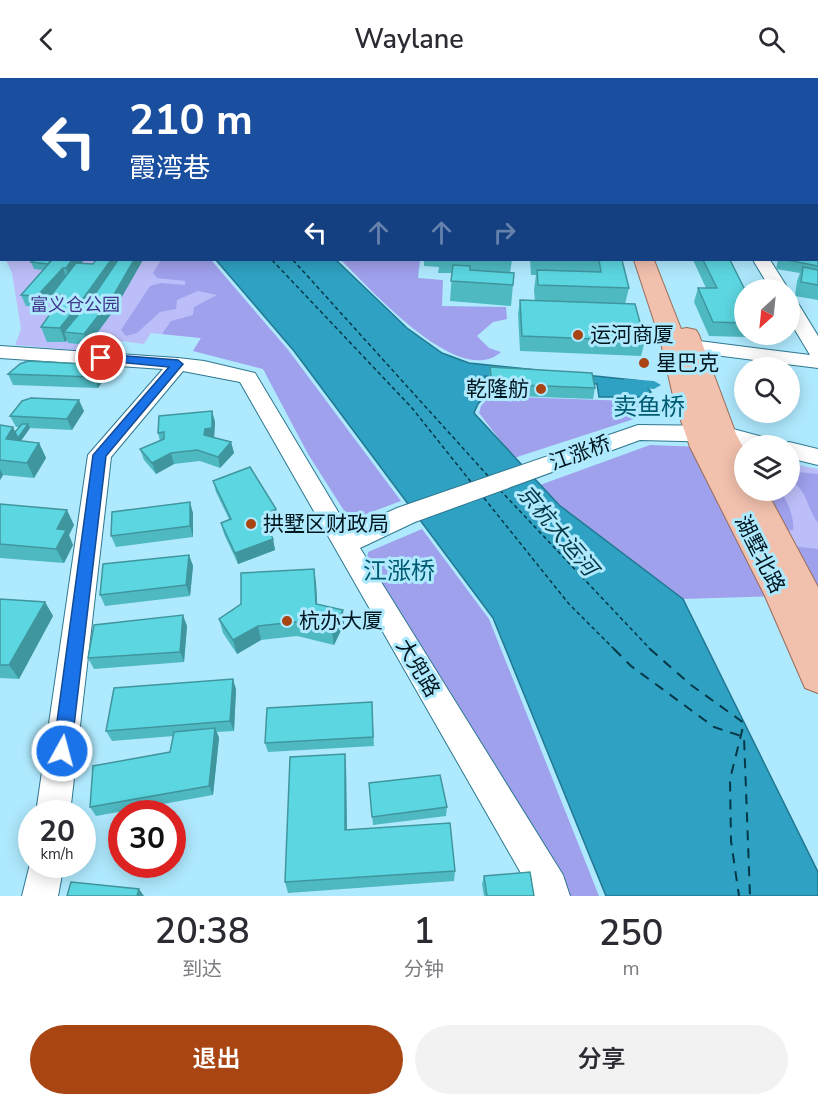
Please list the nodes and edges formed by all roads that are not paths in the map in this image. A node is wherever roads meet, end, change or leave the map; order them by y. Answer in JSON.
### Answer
{"nodes":[{"id":1,"x":644,"y":261,"type":"edge"},
{"id":2,"x":659,"y":261,"type":"edge"},
{"id":3,"x":763,"y":261,"type":"edge"},
{"id":4,"x":773,"y":279,"type":"edge"},
{"id":5,"x":800,"y":322,"type":"edge"},
{"id":6,"x":691,"y":346,"type":"junction"},
{"id":7,"x":0,"y":352,"type":"edge"},
{"id":8,"x":818,"y":352,"type":"edge"},
{"id":9,"x":818,"y":362,"type":"edge"},
{"id":10,"x":178,"y":364,"type":"junction"},
{"id":11,"x":711,"y":434,"type":"junction"},
{"id":12,"x":734,"y":439,"type":"edge"},
{"id":13,"x":800,"y":452,"type":"edge"},
{"id":14,"x":818,"y":456,"type":"edge"},
{"id":15,"x":734,"y":464,"type":"edge"},
{"id":16,"x":757,"y":501,"type":"edge"},
{"id":17,"x":344,"y":544,"type":"junction"},
{"id":18,"x":818,"y":621,"type":"edge"},
{"id":19,"x":818,"y":676,"type":"edge"},
{"id":20,"x":55,"y":800,"type":"edge"},
{"id":21,"x":43,"y":878,"type":"edge"},
{"id":22,"x":40,"y":896,"type":"edge"},
{"id":23,"x":552,"y":896,"type":"edge"}],
"edges":[{"from":1,"to":11,"type":"main road"},
{"from":2,"to":6,"type":"main road"},
{"from":3,"to":4,"type":"street"},
{"from":5,"to":8,"type":"street"},
{"from":6,"to":9,"type":"street"},
{"from":6,"to":11,"type":"main road"},
{"from":7,"to":10,"type":"street","name":"大兜路"},
{"from":10,"to":17,"type":"street","name":"大兜路"},
{"from":10,"to":20,"type":"street"},
{"from":11,"to":12,"type":"street","name":"江涨桥"},
{"from":11,"to":15,"type":"main road"},
{"from":11,"to":17,"type":"street","name":"江涨桥"},
{"from":11,"to":19,"type":"main road","name":"湖墅北路"},
{"from":13,"to":14,"type":"street"},
{"from":16,"to":18,"type":"main road","name":"湖墅北路"},
{"from":17,"to":23,"type":"street","name":"大兜路"},
{"from":21,"to":22,"type":"street"}]}
